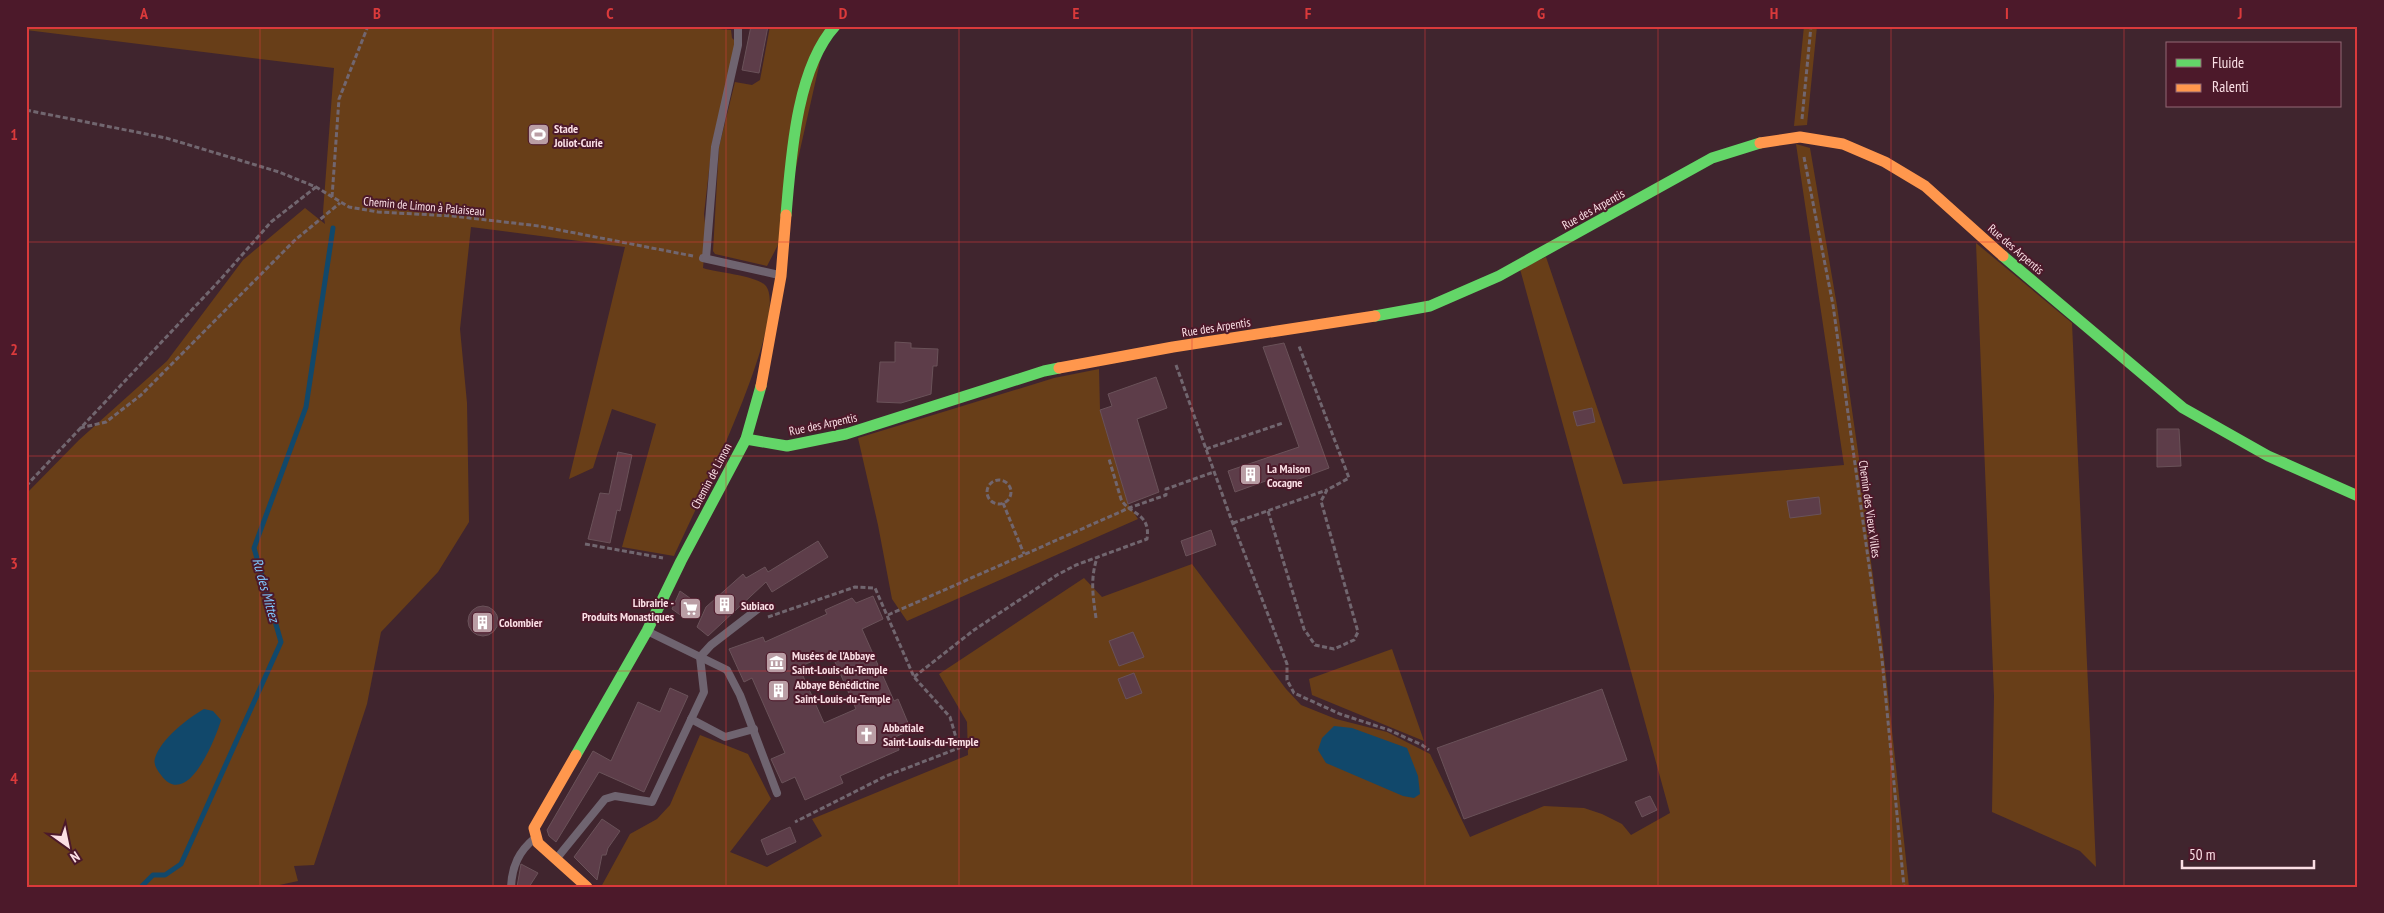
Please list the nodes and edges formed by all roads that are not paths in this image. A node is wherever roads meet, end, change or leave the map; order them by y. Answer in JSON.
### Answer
{"nodes":[{"id":1,"x":738,"y":26,"type":"edge"},
{"id":2,"x":835,"y":26,"type":"edge"},
{"id":3,"x":781,"y":276,"type":"junction"},
{"id":4,"x":746,"y":439,"type":"junction"},
{"id":5,"x":2358,"y":496,"type":"edge"},
{"id":6,"x":759,"y":608,"type":"road end"},
{"id":7,"x":647,"y":631,"type":"junction"},
{"id":8,"x":700,"y":657,"type":"junction"},
{"id":9,"x":691,"y":719,"type":"junction"},
{"id":10,"x":754,"y":729,"type":"junction"},
{"id":11,"x":777,"y":793,"type":"dead end"},
{"id":12,"x":536,"y":837,"type":"junction"},
{"id":13,"x":556,"y":858,"type":"junction"},
{"id":14,"x":511,"y":887,"type":"edge"},
{"id":15,"x":587,"y":887,"type":"edge"}],
"edges":[{"from":1,"to":3,"type":"lane"},
{"from":2,"to":3,"type":"street","name":"Chemin de Limon"},
{"from":3,"to":4,"type":"street","name":"Chemin de Limon"},
{"from":4,"to":5,"type":"street","name":"Rue des Arpentis"},
{"from":4,"to":7,"type":"street","name":"Chemin de Limon"},
{"from":6,"to":8,"type":"lane"},
{"from":7,"to":8,"type":"lane"},
{"from":7,"to":12,"type":"street","name":"Chemin de Limon"},
{"from":8,"to":9,"type":"lane"},
{"from":8,"to":10,"type":"lane"},
{"from":9,"to":10,"type":"lane"},
{"from":9,"to":13,"type":"lane"},
{"from":10,"to":11,"type":"lane"},
{"from":12,"to":13,"type":"street"},
{"from":12,"to":14,"type":"lane"},
{"from":13,"to":15,"type":"street"}]}
